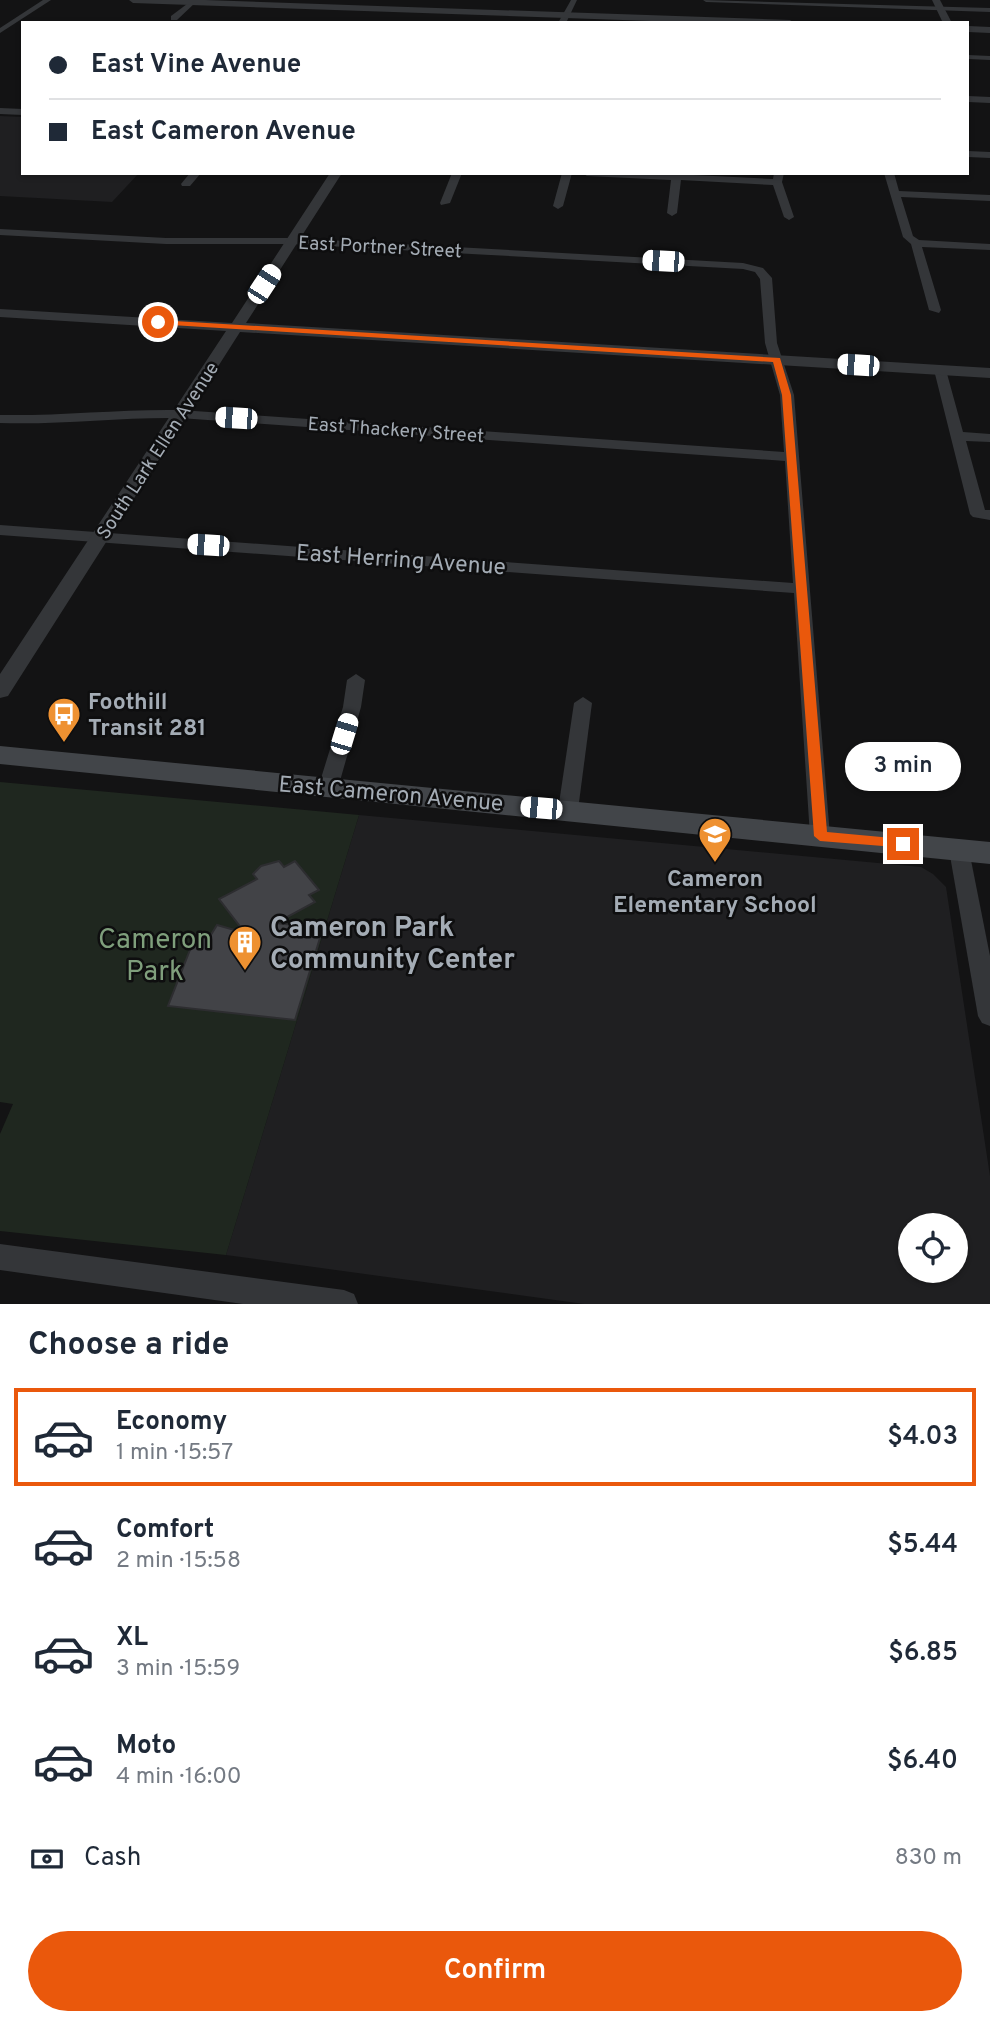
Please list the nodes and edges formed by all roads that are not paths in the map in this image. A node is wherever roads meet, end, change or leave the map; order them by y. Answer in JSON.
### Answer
{"nodes":[{"id":1,"x":48,"y":0,"type":"edge"},
{"id":2,"x":133,"y":0,"type":"edge"},
{"id":3,"x":447,"y":0,"type":"edge"},
{"id":4,"x":573,"y":0,"type":"edge"},
{"id":5,"x":706,"y":0,"type":"edge"},
{"id":6,"x":193,"y":2,"type":"junction"},
{"id":7,"x":266,"y":2,"type":"edge"},
{"id":8,"x":938,"y":4,"type":"edge"},
{"id":9,"x":440,"y":10,"type":"junction"},
{"id":10,"x":990,"y":10,"type":"edge"},
{"id":11,"x":12,"y":16,"type":"dead end"},
{"id":12,"x":23,"y":16,"type":"junction"},
{"id":13,"x":174,"y":18,"type":"dead end"},
{"id":14,"x":565,"y":19,"type":"edge"},
{"id":15,"x":637,"y":20,"type":"edge"},
{"id":16,"x":433,"y":21,"type":"edge"},
{"id":17,"x":680,"y":21,"type":"edge"},
{"id":18,"x":947,"y":21,"type":"edge"},
{"id":19,"x":969,"y":29,"type":"edge"},
{"id":20,"x":990,"y":30,"type":"edge"},
{"id":21,"x":0,"y":31,"type":"edge"},
{"id":22,"x":969,"y":57,"type":"edge"},
{"id":23,"x":990,"y":58,"type":"edge"},
{"id":24,"x":969,"y":99,"type":"edge"},
{"id":25,"x":990,"y":100,"type":"edge"},
{"id":26,"x":0,"y":111,"type":"edge"},
{"id":27,"x":21,"y":112,"type":"edge"},
{"id":28,"x":969,"y":154,"type":"edge"},
{"id":29,"x":990,"y":155,"type":"edge"},
{"id":30,"x":194,"y":175,"type":"edge"},
{"id":31,"x":335,"y":175,"type":"edge"},
{"id":32,"x":456,"y":175,"type":"edge"},
{"id":33,"x":566,"y":175,"type":"edge"},
{"id":34,"x":623,"y":175,"type":"edge"},
{"id":35,"x":890,"y":175,"type":"edge"},
{"id":36,"x":676,"y":178,"type":"junction"},
{"id":37,"x":778,"y":178,"type":"edge"},
{"id":38,"x":186,"y":184,"type":"dead end"},
{"id":39,"x":895,"y":194,"type":"junction"},
{"id":40,"x":990,"y":198,"type":"edge"},
{"id":41,"x":445,"y":203,"type":"dead end"},
{"id":42,"x":558,"y":206,"type":"dead end"},
{"id":43,"x":672,"y":213,"type":"dead end"},
{"id":44,"x":789,"y":217,"type":"dead end"},
{"id":45,"x":0,"y":232,"type":"edge"},
{"id":46,"x":292,"y":241,"type":"junction"},
{"id":47,"x":916,"y":243,"type":"junction"},
{"id":48,"x":990,"y":247,"type":"edge"},
{"id":49,"x":935,"y":310,"type":"dead end"},
{"id":50,"x":0,"y":313,"type":"edge"},
{"id":51,"x":236,"y":327,"type":"junction"},
{"id":52,"x":777,"y":359,"type":"junction"},
{"id":53,"x":940,"y":370,"type":"junction"},
{"id":54,"x":990,"y":373,"type":"edge"},
{"id":55,"x":180,"y":414,"type":"junction"},
{"id":56,"x":0,"y":419,"type":"edge"},
{"id":57,"x":958,"y":436,"type":"junction"},
{"id":58,"x":990,"y":438,"type":"edge"},
{"id":59,"x":792,"y":457,"type":"junction"},
{"id":60,"x":984,"y":514,"type":"edge"},
{"id":61,"x":0,"y":530,"type":"edge"},
{"id":62,"x":101,"y":537,"type":"junction"},
{"id":63,"x":801,"y":589,"type":"junction"},
{"id":64,"x":356,"y":680,"type":"dead end"},
{"id":65,"x":0,"y":691,"type":"edge"},
{"id":66,"x":583,"y":703,"type":"dead end"},
{"id":67,"x":0,"y":755,"type":"edge"},
{"id":68,"x":328,"y":788,"type":"junction"},
{"id":69,"x":568,"y":810,"type":"junction"},
{"id":70,"x":820,"y":836,"type":"junction"},
{"id":71,"x":959,"y":850,"type":"junction"},
{"id":72,"x":990,"y":853,"type":"edge"},
{"id":73,"x":990,"y":1016,"type":"edge"},
{"id":74,"x":0,"y":1257,"type":"edge"},
{"id":75,"x":344,"y":1304,"type":"edge"}],
"edges":[{"from":1,"to":12,"type":"street"},
{"from":2,"to":6,"type":"street"},
{"from":3,"to":9,"type":"street"},
{"from":4,"to":14,"type":"street"},
{"from":5,"to":8,"type":"street"},
{"from":6,"to":7,"type":"street"},
{"from":6,"to":13,"type":"street"},
{"from":7,"to":9,"type":"street"},
{"from":8,"to":10,"type":"street"},
{"from":8,"to":18,"type":"street"},
{"from":9,"to":14,"type":"street"},
{"from":9,"to":16,"type":"street"},
{"from":11,"to":12,"type":"street"},
{"from":12,"to":21,"type":"street"},
{"from":14,"to":15,"type":"street"},
{"from":15,"to":17,"type":"street"},
{"from":19,"to":20,"type":"street"},
{"from":22,"to":23,"type":"street"},
{"from":24,"to":25,"type":"street"},
{"from":26,"to":27,"type":"street"},
{"from":28,"to":29,"type":"street"},
{"from":30,"to":38,"type":"street"},
{"from":31,"to":46,"type":"street","name":"South Lark Ellen Avenue"},
{"from":32,"to":41,"type":"street"},
{"from":33,"to":42,"type":"street"},
{"from":34,"to":36,"type":"street"},
{"from":35,"to":39,"type":"street"},
{"from":36,"to":37,"type":"street"},
{"from":36,"to":43,"type":"street"},
{"from":37,"to":44,"type":"street"},
{"from":39,"to":40,"type":"street"},
{"from":39,"to":47,"type":"street"},
{"from":45,"to":46,"type":"street","name":"East Portner Street"},
{"from":46,"to":51,"type":"street","name":"South Lark Ellen Avenue"},
{"from":46,"to":52,"type":"street","name":"East Portner Street"},
{"from":47,"to":48,"type":"street"},
{"from":47,"to":49,"type":"street"},
{"from":50,"to":51,"type":"street"},
{"from":51,"to":52,"type":"street"},
{"from":51,"to":55,"type":"street","name":"South Lark Ellen Avenue"},
{"from":52,"to":53,"type":"street"},
{"from":52,"to":59,"type":"street"},
{"from":53,"to":54,"type":"street"},
{"from":53,"to":57,"type":"street"},
{"from":55,"to":56,"type":"street","name":"East Thackery Street"},
{"from":55,"to":59,"type":"street","name":"East Thackery Street"},
{"from":55,"to":62,"type":"street","name":"South Lark Ellen Avenue"},
{"from":57,"to":58,"type":"street"},
{"from":57,"to":60,"type":"street"},
{"from":59,"to":63,"type":"street"},
{"from":61,"to":62,"type":"street","name":"East Herring Avenue"},
{"from":62,"to":63,"type":"street","name":"East Herring Avenue"},
{"from":62,"to":65,"type":"street","name":"South Lark Ellen Avenue"},
{"from":63,"to":70,"type":"street"},
{"from":64,"to":68,"type":"street"},
{"from":66,"to":69,"type":"street"},
{"from":67,"to":68,"type":"main road","name":"East Cameron Avenue"},
{"from":68,"to":69,"type":"main road","name":"East Cameron Avenue"},
{"from":69,"to":70,"type":"main road","name":"East Cameron Avenue"},
{"from":70,"to":71,"type":"main road","name":"East Cameron Avenue"},
{"from":71,"to":72,"type":"main road","name":"East Cameron Avenue"},
{"from":71,"to":73,"type":"street"},
{"from":74,"to":75,"type":"street"}]}
